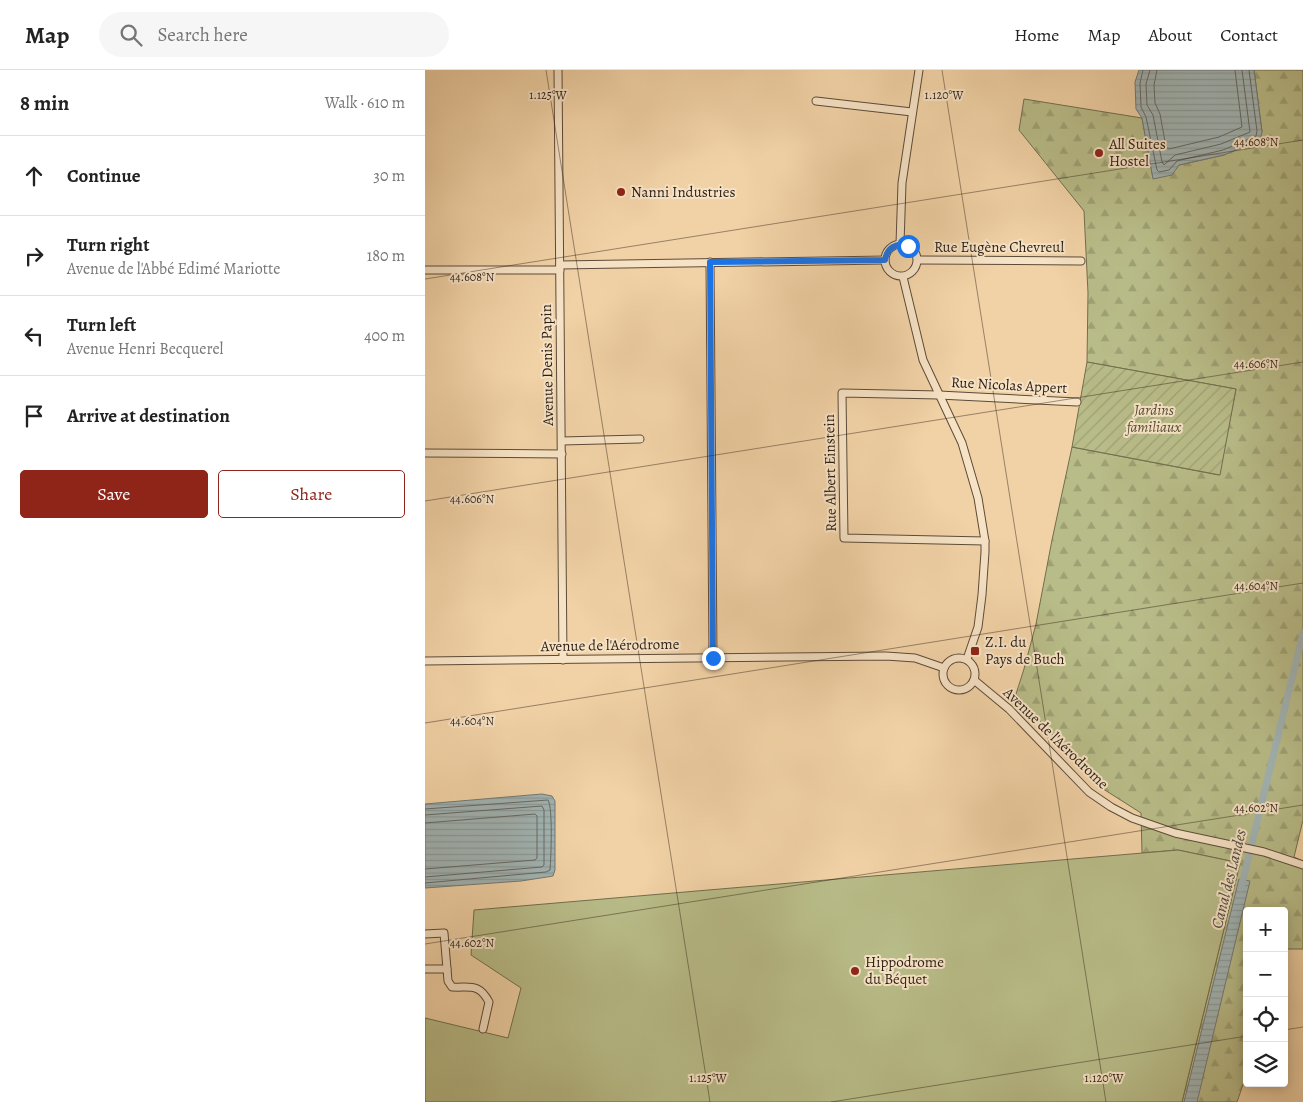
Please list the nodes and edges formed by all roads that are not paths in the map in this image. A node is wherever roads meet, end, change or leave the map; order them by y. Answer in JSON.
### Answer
{"nodes":[{"id":1,"x":558,"y":70,"type":"edge"},
{"id":2,"x":919,"y":70,"type":"edge"},
{"id":3,"x":816,"y":101,"type":"dead end"},
{"id":4,"x":913,"y":112,"type":"junction"},
{"id":5,"x":900,"y":244,"type":"junction"},
{"id":6,"x":885,"y":260,"type":"junction"},
{"id":7,"x":917,"y":260,"type":"junction"},
{"id":8,"x":710,"y":262,"type":"junction"},
{"id":9,"x":1081,"y":262,"type":"dead end"},
{"id":10,"x":560,"y":267,"type":"junction"},
{"id":11,"x":425,"y":270,"type":"edge"},
{"id":12,"x":903,"y":276,"type":"junction"},
{"id":13,"x":939,"y":395,"type":"junction"},
{"id":14,"x":1077,"y":402,"type":"dead end"},
{"id":15,"x":640,"y":439,"type":"dead end"},
{"id":16,"x":562,"y":441,"type":"junction"},
{"id":17,"x":425,"y":453,"type":"edge"},
{"id":18,"x":562,"y":454,"type":"junction"},
{"id":19,"x":985,"y":541,"type":"junction"},
{"id":20,"x":713,"y":658,"type":"junction"},
{"id":21,"x":967,"y":659,"type":"junction"},
{"id":22,"x":563,"y":660,"type":"junction"},
{"id":23,"x":425,"y":661,"type":"edge"},
{"id":24,"x":944,"y":668,"type":"junction"},
{"id":25,"x":974,"y":680,"type":"junction"},
{"id":26,"x":1303,"y":865,"type":"edge"},
{"id":27,"x":425,"y":934,"type":"edge"},
{"id":28,"x":425,"y":969,"type":"edge"},
{"id":29,"x":447,"y":969,"type":"junction"},
{"id":30,"x":483,"y":1029,"type":"dead end"}],
"edges":[{"from":1,"to":10,"type":"street","name":"Avenue Denis Papin"},
{"from":2,"to":4,"type":"street"},
{"from":3,"to":4,"type":"street"},
{"from":4,"to":5,"type":"street"},
{"from":5,"to":6,"type":"street"},
{"from":5,"to":7,"type":"street"},
{"from":6,"to":8,"type":"street"},
{"from":6,"to":12,"type":"street"},
{"from":7,"to":9,"type":"street","name":"Rue Eugène Chevreul"},
{"from":7,"to":12,"type":"street"},
{"from":8,"to":10,"type":"street"},
{"from":8,"to":20,"type":"street"},
{"from":10,"to":11,"type":"street"},
{"from":10,"to":16,"type":"street","name":"Avenue Denis Papin"},
{"from":12,"to":13,"type":"street"},
{"from":13,"to":14,"type":"street","name":"Rue Nicolas Appert"},
{"from":13,"to":19,"type":"street"},
{"from":13,"to":19,"type":"street","name":"Rue Albert Einstein"},
{"from":15,"to":16,"type":"street"},
{"from":16,"to":18,"type":"street","name":"Avenue Denis Papin"},
{"from":17,"to":18,"type":"street"},
{"from":18,"to":22,"type":"street","name":"Avenue Denis Papin"},
{"from":19,"to":21,"type":"street"},
{"from":20,"to":22,"type":"street","name":"Avenue de l'Aérodrome"},
{"from":20,"to":24,"type":"street","name":"Avenue de l'Aérodrome"},
{"from":21,"to":24,"type":"street"},
{"from":21,"to":25,"type":"street"},
{"from":22,"to":23,"type":"street","name":"Avenue de l'Aérodrome"},
{"from":24,"to":25,"type":"street"},
{"from":25,"to":26,"type":"street","name":"Avenue de l'Aérodrome"},
{"from":27,"to":29,"type":"street"},
{"from":28,"to":29,"type":"street"},
{"from":29,"to":30,"type":"street"}]}
